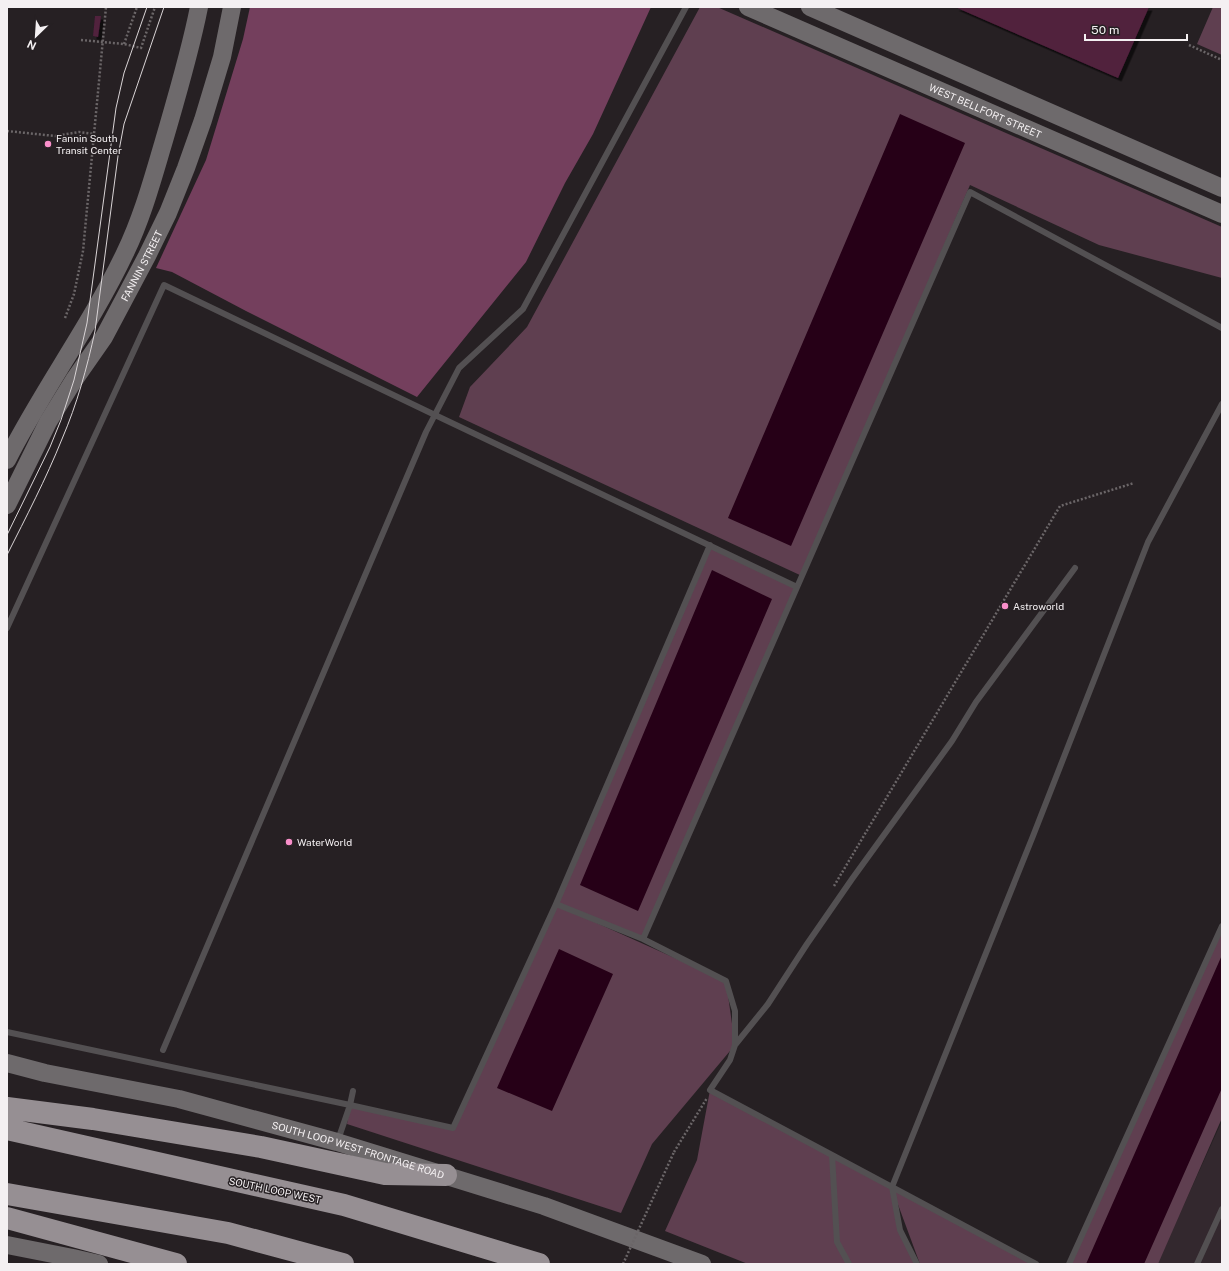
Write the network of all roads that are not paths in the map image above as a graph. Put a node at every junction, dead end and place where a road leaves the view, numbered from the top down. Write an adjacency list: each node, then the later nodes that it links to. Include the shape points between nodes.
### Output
1 (200, 7): 11 (main road, FANNIN STREET, via 157,164 130,242 87,323 28,420)
2 (232, 7): 12 (main road, FANNIN STREET, via 222,57 203,120 168,213 104,338 48,422)
3 (686, 7): 10 (lane, via 523,309 458,368)
4 (748, 7): 7 (main road, WEST BELLFORT STREET)
5 (810, 7): 6 (main road)
6 (1222, 188)
7 (1222, 214)
8 (1222, 328): 15 (lane, via 970,192)
9 (1222, 404): 31 (lane, via 1148,542)
10 (435, 415): 13 (lane); 16 (lane, via 164,285); 22 (lane)
11 (7, 460)
12 (7, 505)
13 (710, 545): 15 (lane); 17 (lane)
14 (1076, 568): 21 (lane, via 976,702 952,741 852,879 768,1004)
15 (797, 586): 19 (lane)
16 (7, 628)
17 (556, 904): 19 (lane); 25 (lane, via 453,1128)
18 (1222, 926): 44 (lane)
19 (643, 940): 21 (lane, via 726,981 735,1011)
20 (7, 1032): 25 (lane)
21 (735, 1045): 29 (lane, via 730,1060 710,1090)
22 (163, 1050)
23 (7, 1063): 28 (main road, SOUTH LOOP WEST FRONTAGE ROAD, via 45,1073 179,1098)
24 (353, 1091): 25 (lane)
25 (350, 1105): 28 (lane)
26 (7, 1108): 30 (highway, via 261,1146 386,1174)
27 (7, 1129): 39 (highway, SOUTH LOOP WEST, via 344,1205)
28 (337, 1142): 30 (main road, SOUTH LOOP WEST FRONTAGE ROAD)
29 (832, 1155): 31 (lane); 41 (lane, via 837,1242)
30 (446, 1175): 40 (main road, SOUTH LOOP WEST FRONTAGE ROAD, via 544,1206)
31 (892, 1187): 42 (lane, via 900,1230); 43 (lane)
32 (7, 1194): 38 (highway, via 228,1233)
33 (1222, 1209): 45 (lane)
34 (7, 1218): 37 (highway)
35 (7, 1245): 36 (main road)
36 (99, 1264)
37 (176, 1264)
38 (343, 1264)
39 (539, 1264)
40 (702, 1264)
41 (849, 1264)
42 (917, 1264)
43 (1036, 1264)
44 (1069, 1264)
45 (1197, 1264)

